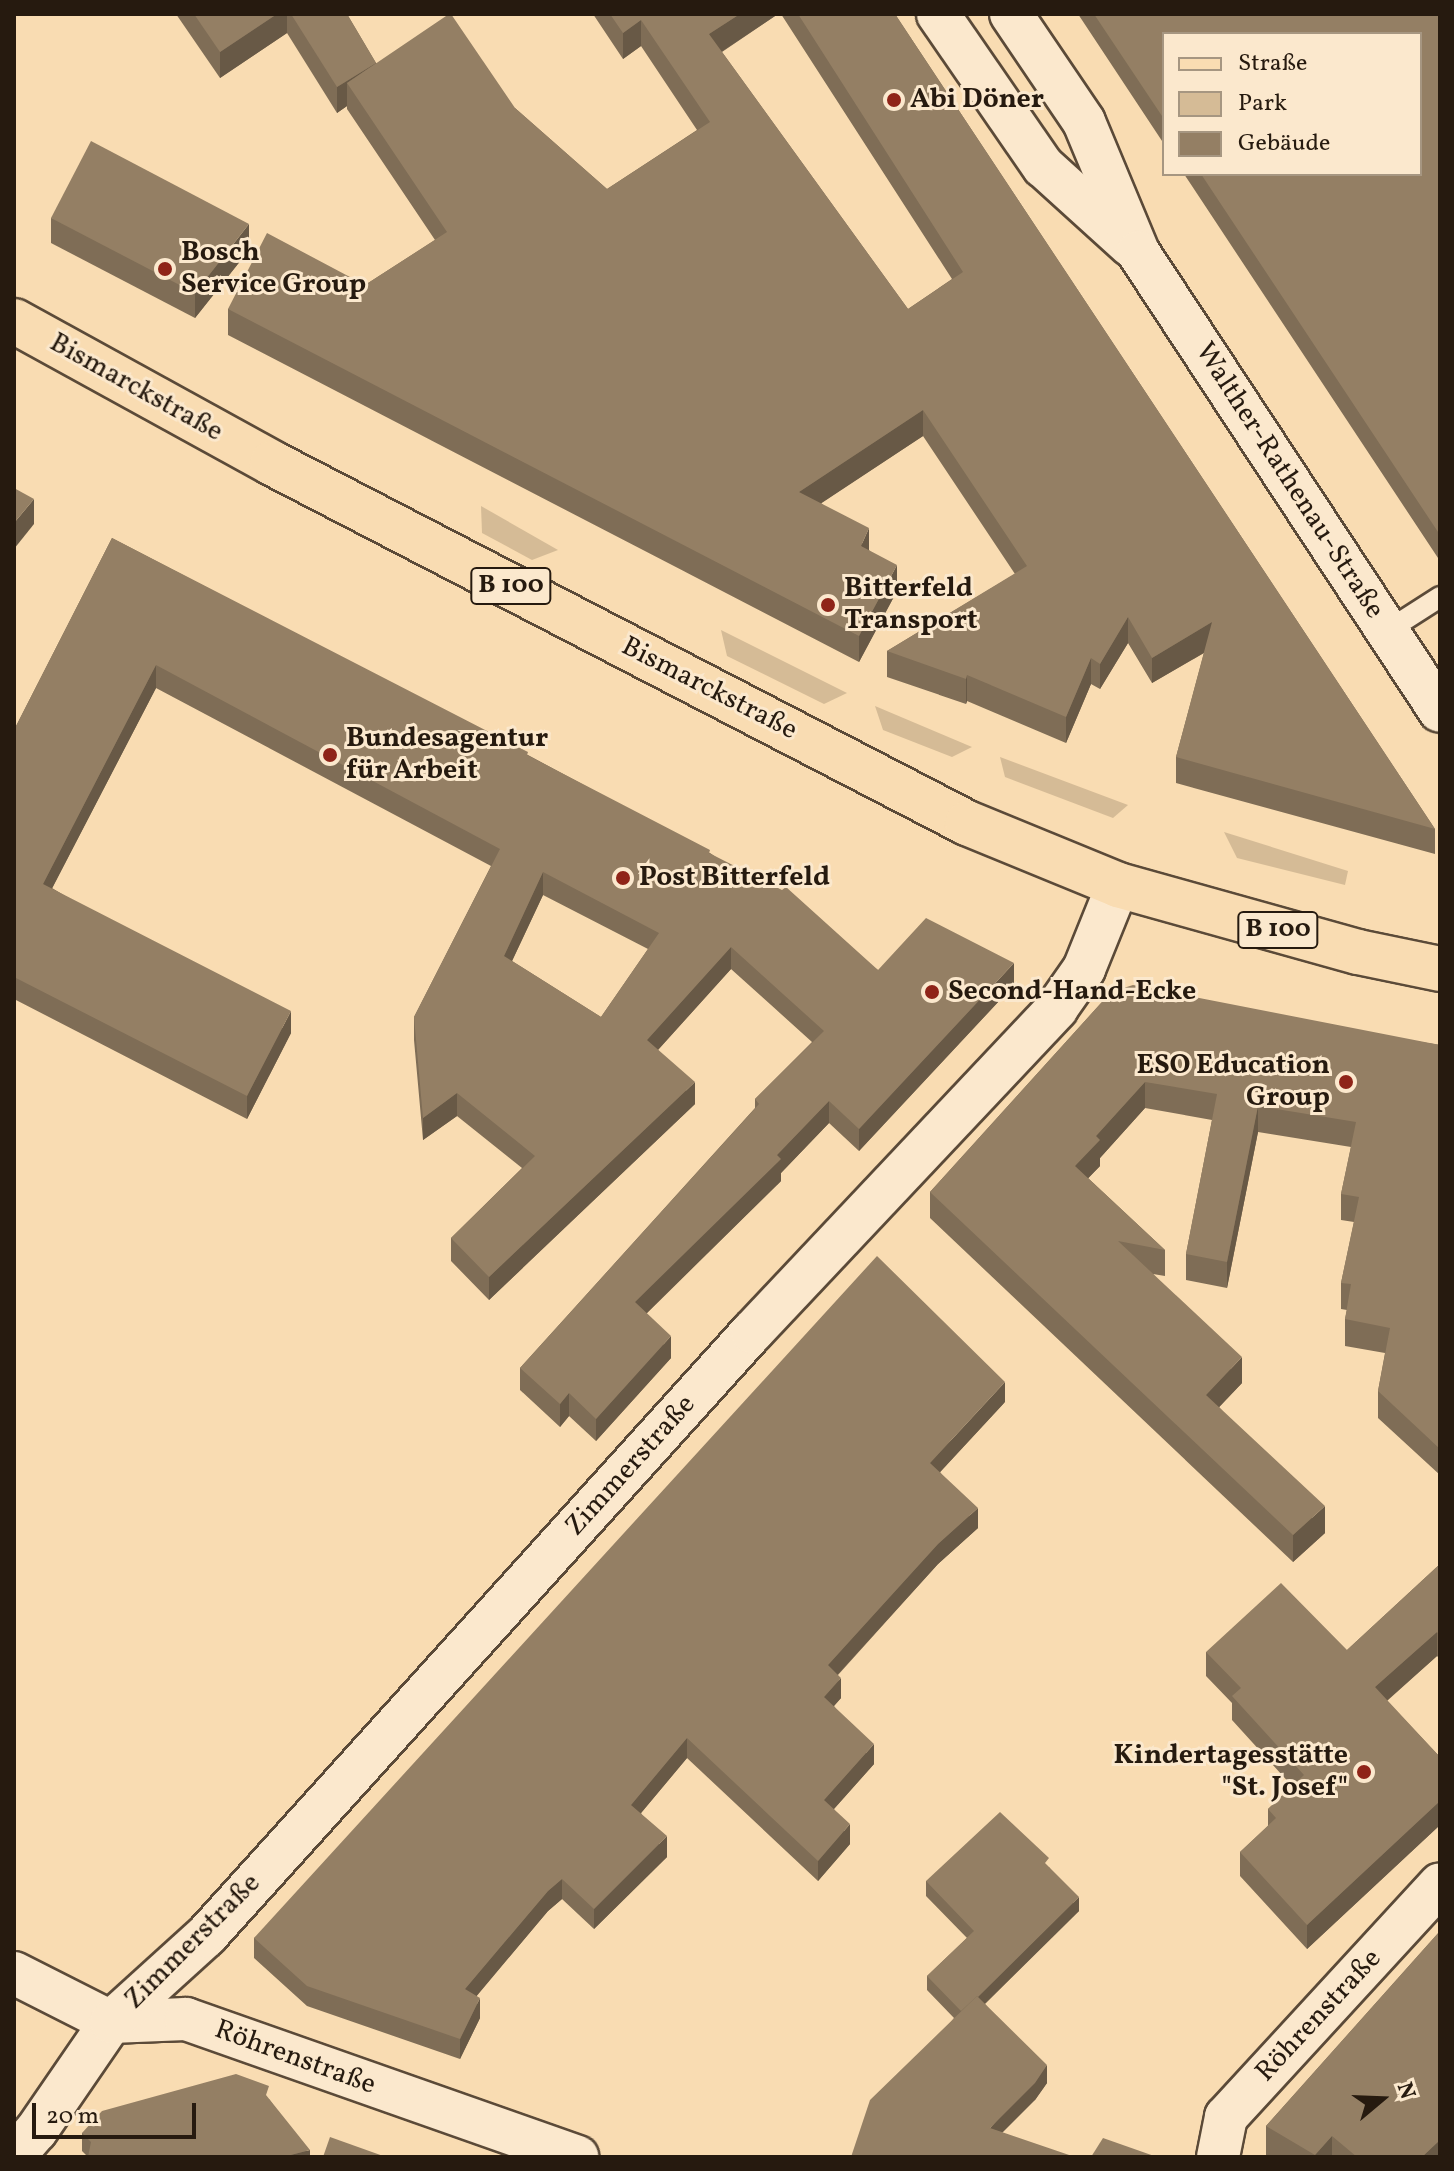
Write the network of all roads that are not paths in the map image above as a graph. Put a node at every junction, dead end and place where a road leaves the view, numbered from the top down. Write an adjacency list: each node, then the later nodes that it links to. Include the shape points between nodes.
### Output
1 (938, 14): 3 (street, Walther-Rathenau-Straße, via 1043,166)
2 (1011, 14): 3 (street, Walther-Rathenau-Straße, via 1084,122)
3 (1138, 252): 6 (street, Walther-Rathenau-Straße)
4 (14, 321): 8 (main road, Bismarckstraße / B 100, via 272,463 967,823)
5 (1440, 597): 6 (lane)
6 (1387, 631): 7 (street, Walther-Rathenau-Straße)
7 (1440, 711)
8 (1118, 885): 9 (main road, Bismarckstraße / B 100, via 1358,952); 12 (street, Zimmerstraße, via 1084,969 1056,1009 752,1332 206,1936)
9 (1440, 969)
10 (1440, 1884): 15 (street, Röhrenstraße, via 1226,2117)
11 (14, 1973): 12 (street, Röhrenstraße)
12 (111, 2022): 13 (street, Zimmerstraße); 14 (street, Röhrenstraße, via 186,2019)
13 (14, 2156)
14 (577, 2157)
15 (1218, 2157)

